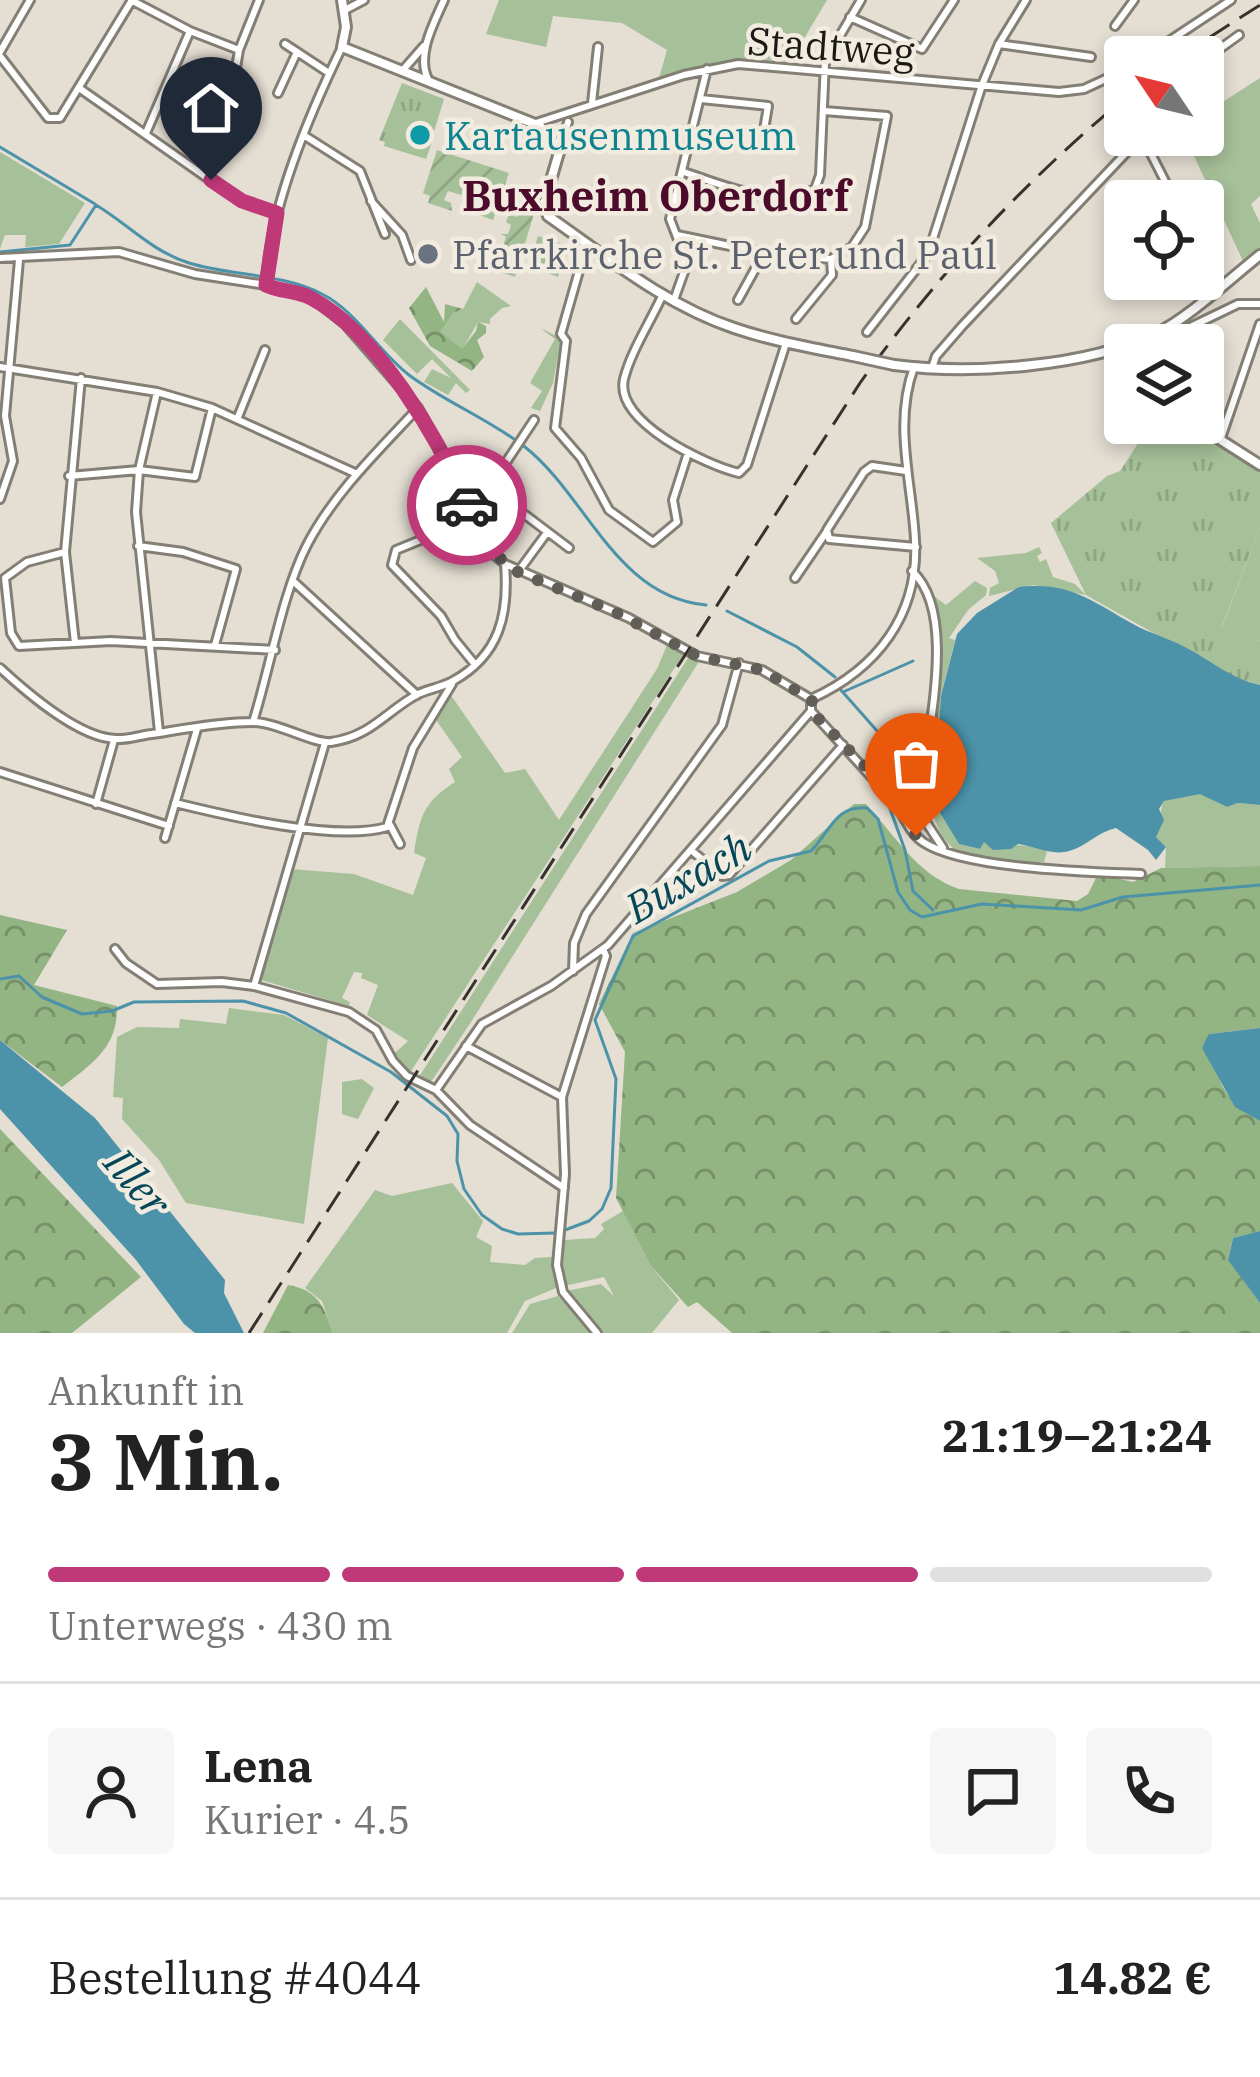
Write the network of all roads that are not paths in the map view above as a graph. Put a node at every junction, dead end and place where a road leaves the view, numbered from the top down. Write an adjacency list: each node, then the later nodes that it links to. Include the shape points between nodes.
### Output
1 (30, 0): 25 (street)
2 (131, 0): 14 (street); 34 (street)
3 (259, 0): 23 (street)
4 (364, 0): 11 (street)
5 (445, 0): 17 (street)
6 (861, 0): 12 (street)
7 (954, 0): 12 (street, via 922,49)
8 (1026, 0): 19 (street)
9 (1134, 0): 13 (street)
10 (1226, 1): 16 (street)
11 (343, 5): 22 (street)
12 (850, 17): 29 (street)
13 (1114, 26)
14 (190, 32): 23 (street); 42 (street)
15 (1239, 35): 21 (street)
16 (1175, 36)
17 (428, 41): 28 (street); 31 (street)
18 (285, 44): 24 (street)
19 (999, 44): 26 (street); 33 (street)
20 (598, 46): 37 (street)
21 (1224, 46)
22 (342, 47): 28 (street); 30 (street)
23 (239, 50): 47 (street, via 223,145)
24 (297, 52): 30 (street); 35 (street)
25 (0, 54): 34 (street, via 48,118 59,118)
26 (1091, 57)
27 (707, 69): 29 (street, Stadtweg); 36 (street); 37 (street, Stadtweg)
28 (403, 70): 31 (street)
29 (825, 70): 33 (street, Stadtweg); 38 (street)
30 (329, 73): 43 (street)
31 (428, 79): 39 (street)
32 (1104, 81): 33 (street, Stadtweg, via 1059,92)
33 (982, 85): 70 (street, via 928,254)
34 (79, 88): 42 (street)
35 (278, 93)
36 (701, 99): 41 (street, via 768,106); 46 (street)
37 (592, 103): 39 (street, Stadtweg)
38 (824, 111): 46 (street, via 820,175 808,193 763,194); 57 (street, via 887,116 865,227 852,248)
39 (536, 122): 44 (street)
40 (568, 122): 44 (street)
41 (764, 130)
42 (145, 134): 47 (street)
43 (305, 136): 48 (street, via 361,171); 49 (street)
44 (560, 149): 52 (street, via 544,212)
45 (1123, 156): 76 (street)
46 (684, 172): 51 (street, via 670,219)
47 (209, 176): 49 (street, via 236,198)
48 (369, 199): 50 (street); 58 (street, via 402,235)
49 (277, 213): 59 (street)
50 (385, 234)
51 (677, 235): 53 (street); 63 (street, via 685,272)
52 (587, 243): 61 (street); 85 (street, via 561,334 555,428 609,510 653,542 677,522 673,500)
53 (764, 253): 57 (street); 64 (street)
54 (1260, 255): 60 (street)
55 (0, 258): 56 (street)
56 (20, 259): 59 (street, via 119,251 195,274); 75 (street)
57 (831, 259): 66 (street, via 832,275)
58 (411, 260)
59 (266, 280): 80 (street, via 330,310)
60 (1224, 282)
61 (663, 294): 63 (street); 85 (street, via 623,390 634,415)
62 (1202, 300): 67 (street)
63 (674, 301): 71 (street)
64 (738, 301)
65 (1260, 304): 68 (street, via 1238,304)
66 (796, 319)
67 (1172, 324)
68 (1197, 324)
69 (1260, 324): 83 (street)
70 (866, 332)
71 (786, 342): 74 (street, bridge); 85 (street, via 747,465 735,472)
72 (265, 350): 81 (street)
73 (1104, 350): 76 (street)
74 (914, 367): 76 (street); 88 (street, via 904,405)
75 (5, 368): 77 (street); 91 (street, via 13,461)
76 (932, 368)
77 (81, 377): 78 (street); 90 (street)
78 (157, 392): 79 (street); 87 (street)
79 (212, 408): 81 (street); 87 (street, via 194,477)
80 (418, 408): 89 (street); 92 (street)
81 (238, 417): 89 (street)
82 (534, 420): 92 (street)
83 (1224, 429)
84 (1224, 440): 86 (street)
85 (688, 453)
86 (1260, 465)
87 (139, 470): 90 (street); 97 (street)
88 (906, 472): 95 (street, via 872,466); 99 (street)
89 (357, 474): 105 (street, via 308,543)
90 (69, 476): 100 (street)
91 (0, 499)
92 (467, 506): 94 (street)
93 (524, 514): 96 (street)
94 (472, 519): 101 (street); 110 (street, via 396,550 392,565)
95 (827, 530): 99 (street, via 829,539); 104 (street)
96 (546, 533): 98 (street); 103 (street)
97 (138, 545): 106 (street); 108 (street, via 234,567)
98 (569, 548)
99 (916, 548): 102 (street)
100 (65, 552): 107 (street); 107 (street, via 16,566 5,591 16,645)
101 (505, 564): 103 (street); 110 (street, via 502,628)
102 (912, 571): 115 (street, via 887,644); 132 (street, via 927,592 937,636 921,803)
103 (518, 572): 111 (street, via 697,656)
104 (795, 578)
105 (293, 581): 109 (street); 114 (street)
106 (148, 642): 107 (street); 108 (street); 119 (street)
107 (75, 643)
108 (215, 645): 109 (street)
109 (275, 650): 117 (street)
110 (474, 663): 113 (street)
111 (739, 663): 115 (street); 136 (street, via 722,725 586,914)
112 (0, 668): 120 (street, via 81,728)
113 (454, 681): 114 (street); 126 (street, via 413,748)
114 (417, 695): 121 (street, via 358,735)
115 (812, 700): 116 (street)
116 (811, 711): 122 (street); 131 (street)
117 (253, 722): 118 (street); 121 (street)
118 (196, 729): 119 (street); 125 (street)
119 (158, 732): 120 (street)
120 (114, 740): 124 (street)
121 (325, 743): 128 (street)
122 (843, 746): 131 (street, via 729,875); 132 (street, via 894,796 916,836)
123 (0, 772): 124 (street)
124 (96, 803): 127 (street)
125 (175, 803): 127 (street); 128 (street)
126 (390, 825): 128 (street); 130 (street)
127 (169, 826): 129 (street)
128 (299, 827): 137 (street)
129 (165, 838)
130 (400, 844)
131 (691, 850): 135 (street)
132 (943, 850): 133 (street, via 981,862)
133 (1141, 874)
134 (115, 949): 137 (street, via 157,984)
135 (603, 949): 136 (street); 140 (street)
136 (574, 971): 138 (street, via 482,1024)
137 (254, 986): 139 (street, via 360,1018 402,1072)
138 (466, 1046): 139 (street); 140 (street)
139 (433, 1090): 141 (street)
140 (562, 1097): 141 (street)
141 (564, 1188): 142 (street, via 557,1270 563,1292)
142 (597, 1333)

